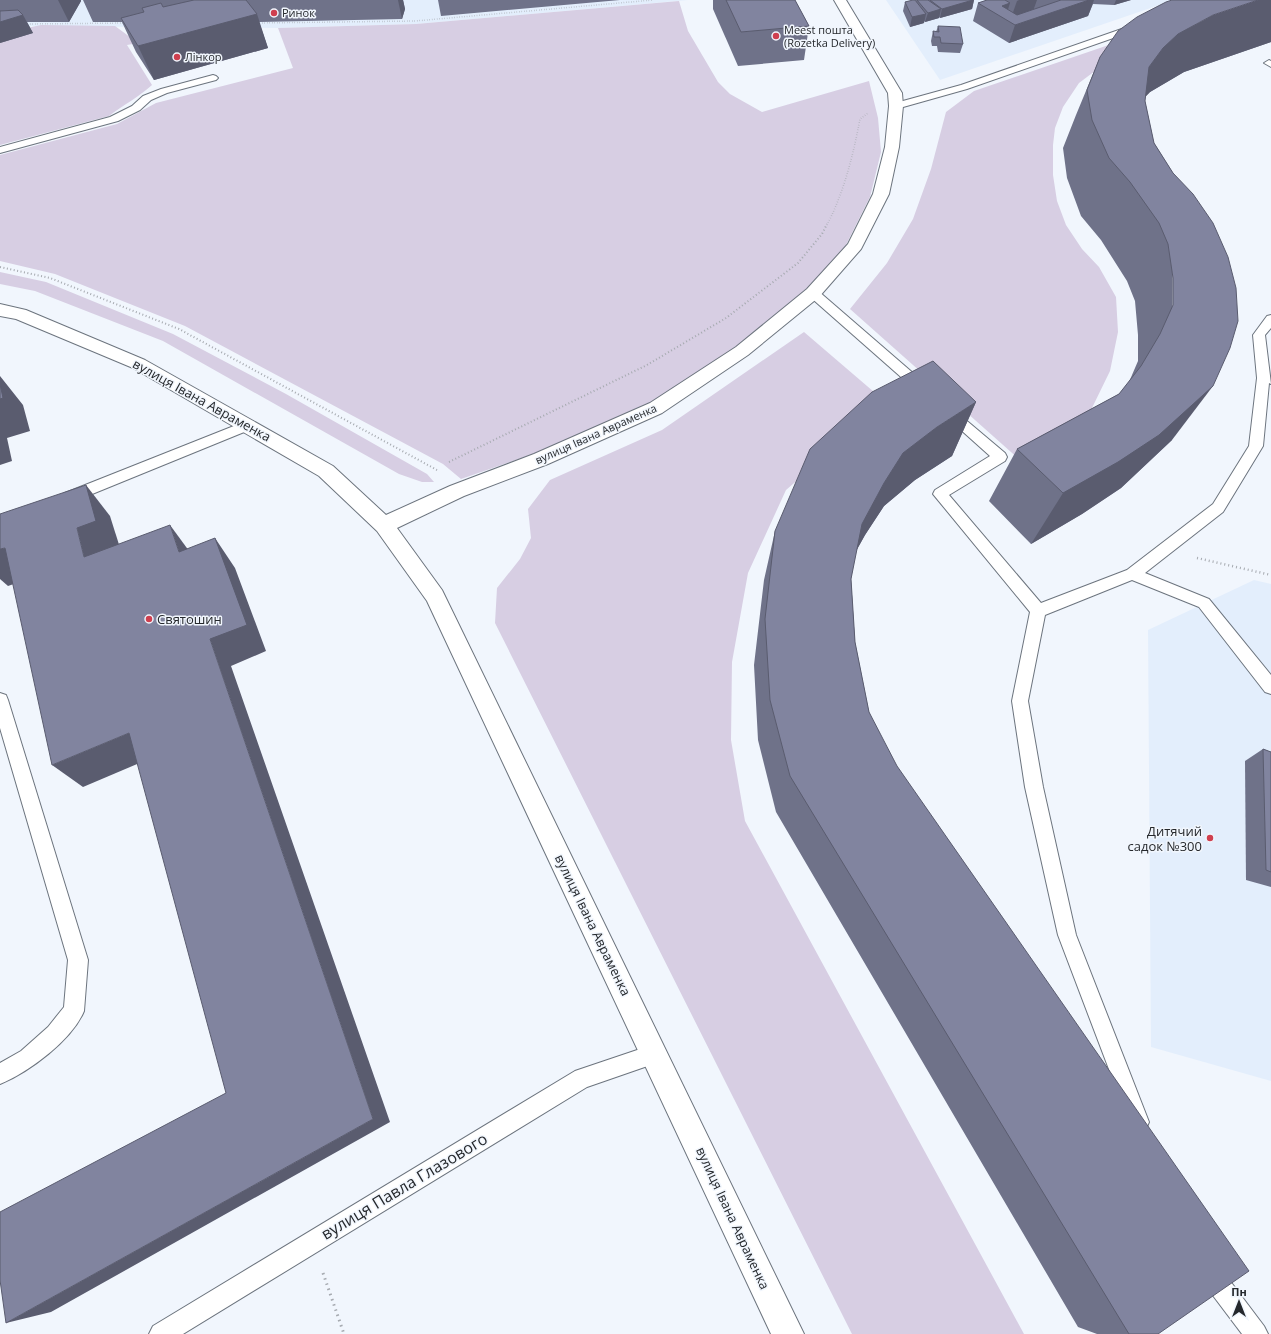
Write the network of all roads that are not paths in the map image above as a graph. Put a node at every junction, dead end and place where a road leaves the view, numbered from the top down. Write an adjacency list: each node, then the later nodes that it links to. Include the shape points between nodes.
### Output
1 (840, 0): 4 (street)
2 (1145, 24): 4 (lane, via 964,87)
3 (213, 78): 5 (lane, via 147,98 136,108 114,119)
4 (895, 99): 6 (street, вулиця Івана Авраменка, via 892,147 881,194 855,246)
5 (0, 150)
6 (813, 293): 10 (lane); 14 (street, вулиця Івана Авраменка, via 742,351 656,408 541,459 457,491)
7 (0, 310): 12 (street, вулиця Івана Авраменка, via 20,314 139,364)
8 (1271, 319): 9 (lane, via 1259,335)
9 (1267, 379): 15 (lane, via 1256,446 1218,508)
10 (930, 396)
11 (942, 406): 16 (lane, via 1000,457 940,494)
12 (248, 425): 13 (lane); 14 (street, вулиця Івана Авраменка, via 326,471)
13 (59, 502)
14 (384, 525): 19 (street, вулиця Івана Авраменка, via 435,596)
15 (1132, 574): 16 (lane); 17 (lane, via 1204,603)
16 (1038, 611): 21 (lane, via 1020,701 1034,788 1067,935)
17 (1271, 687)
18 (0, 700): 20 (lane, via 78,960 74,1011 55,1034 28,1058)
19 (655, 1054): 23 (lane, вулиця Павла Глазового, via 582,1078); 24 (street, вулиця Івана Авраменка)
20 (0, 1074)
21 (1145, 1138)
22 (1201, 1254): 25 (lane, via 1211,1274)
23 (161, 1334)
24 (788, 1334)
25 (1256, 1334)

